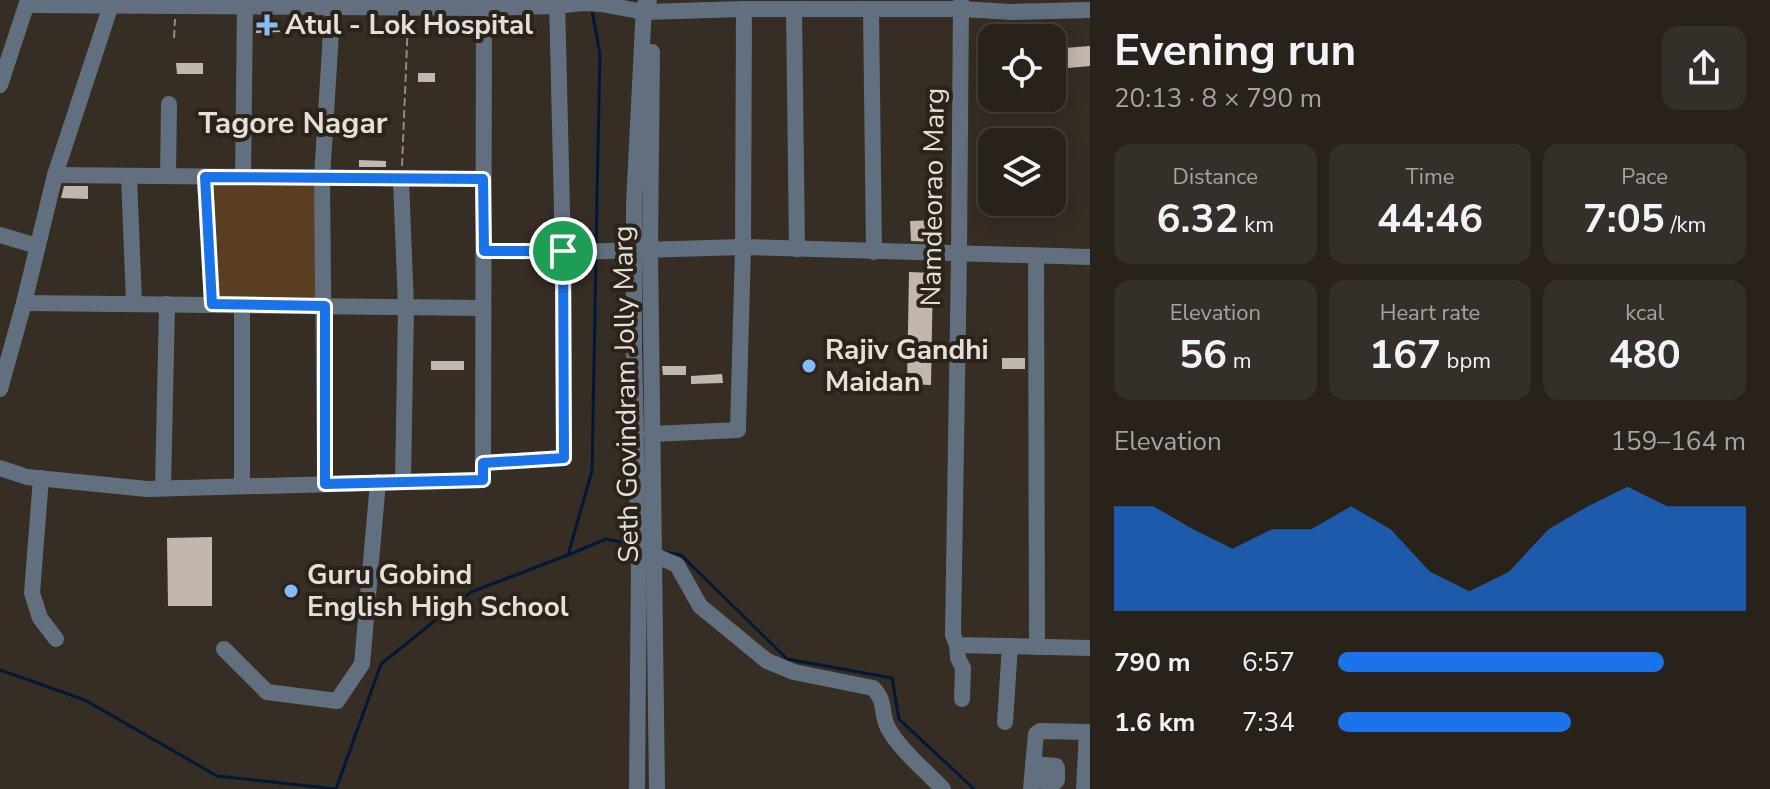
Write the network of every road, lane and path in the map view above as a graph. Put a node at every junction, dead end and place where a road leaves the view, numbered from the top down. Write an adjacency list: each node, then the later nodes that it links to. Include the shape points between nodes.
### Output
1 (28, 2): 8 (street); 18 (street)
2 (214, 3): 9 (street); 11 (street)
3 (275, 3): 4 (street); 11 (street)
4 (333, 3): 6 (street); 25 (street)
5 (557, 3): 7 (street); 12 (street); 34 (street)
6 (409, 4): 7 (street); 26 (path)
7 (484, 4): 27 (street)
8 (111, 5): 9 (street); 20 (street)
9 (175, 5): 17 (path)
10 (961, 5): 15 (street); 16 (street, via 1011,12); 36 (street, Namdeorao Marg)
11 (245, 6): 24 (street)
12 (650, 6): 13 (street); 32 (street, Seth Govindram Jolly Marg)
13 (744, 9): 14 (street); 30 (street)
14 (794, 9): 15 (street); 31 (street)
15 (871, 9): 35 (street)
16 (1090, 10)
17 (174, 38)
18 (0, 85)
19 (169, 104): 22 (street)
20 (55, 175): 21 (street); 29 (street)
21 (129, 176): 22 (street); 40 (street)
22 (168, 176): 23 (street)
23 (205, 177): 24 (street); 42 (street)
24 (243, 177): 25 (street)
25 (322, 178): 26 (street); 44 (street)
26 (401, 179): 27 (street); 45 (street)
27 (483, 179): 33 (street)
28 (0, 235): 29 (street)
29 (37, 246): 39 (street)
30 (743, 247): 31 (street); 32 (street); 48 (street, via 738,430)
31 (797, 249): 35 (street)
32 (642, 250): 34 (street); 48 (street, Seth Govindram Jolly Marg); 57 (street)
33 (484, 251): 34 (street); 46 (street)
34 (568, 252): 49 (street, via 564,458)
35 (874, 252): 36 (street)
36 (959, 255): 37 (street); 60 (street, Namdeorao Marg, via 953,635)
37 (1036, 256): 38 (street); 62 (street)
38 (1090, 257)
39 (24, 303): 40 (street); 47 (street)
40 (134, 303): 41 (street)
41 (167, 304): 42 (street); 56 (street)
42 (212, 304): 43 (street)
43 (242, 305): 44 (street); 55 (street)
44 (325, 306): 45 (street); 54 (street)
45 (406, 307): 46 (street); 53 (street)
46 (483, 308): 49 (street)
47 (0, 389)
48 (652, 434): 57 (street, Seth Govindram Jolly Marg)
49 (483, 463): 53 (street, via 483,480)
50 (0, 468): 51 (street)
51 (41, 478): 56 (street); 59 (street, via 32,593 40,618)
52 (378, 482): 53 (street); 54 (street); 64 (street, via 362,664 337,701 267,692)
53 (403, 482)
54 (325, 484): 55 (street)
55 (242, 486): 56 (street)
56 (163, 488)
57 (646, 526): 58 (street, Seth Govindram Jolly Marg)
58 (646, 553): 69 (street); 70 (street, Seth Govindram Jolly Marg); 71 (street, via 677,565 700,606 767,661 873,688 881,696 887,725)
59 (56, 639)
60 (957, 645): 61 (street); 65 (street, Namdeorao Marg)
61 (1010, 646): 62 (street); 66 (street)
62 (1037, 647): 63 (street)
63 (1090, 648)
64 (224, 649)
65 (962, 699)
66 (1005, 722)
67 (1089, 732): 68 (street, via 1036,734); 72 (street)
68 (1032, 778)
69 (637, 789)
70 (657, 789)
71 (943, 789)
72 (1084, 789)

